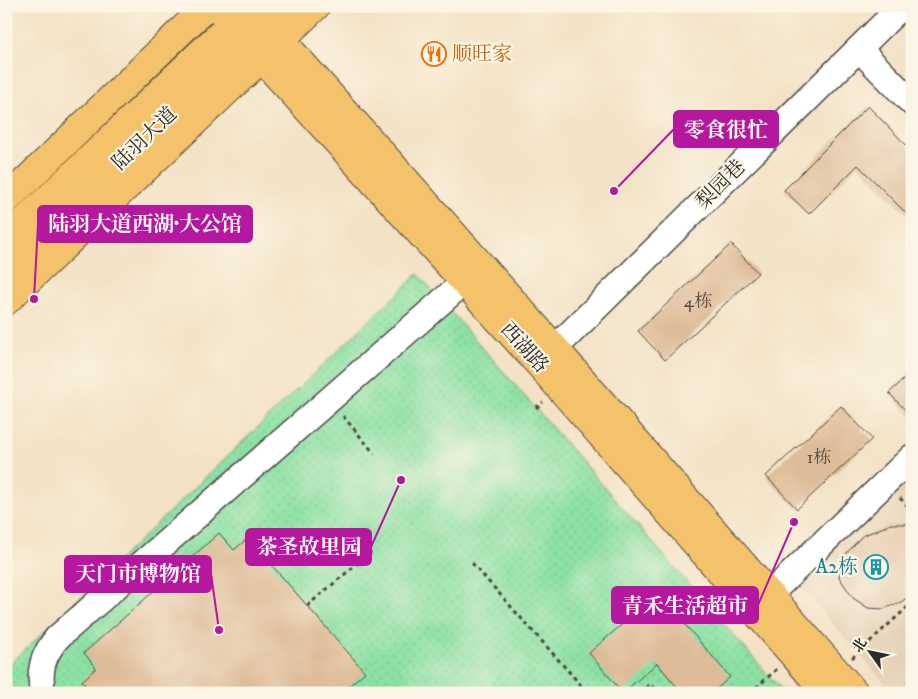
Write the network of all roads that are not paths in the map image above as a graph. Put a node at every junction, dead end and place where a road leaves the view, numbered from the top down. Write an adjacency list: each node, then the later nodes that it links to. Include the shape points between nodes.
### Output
1 (207, 6): 7 (main road)
2 (316, 6): 4 (main road)
3 (902, 6): 5 (street, 梨园巷)
4 (254, 24): 8 (main road, 陆羽大道); 9 (main road, 陆羽大道); 10 (main road, 西湖路); 11 (main road); 12 (main road, 西湖路)
5 (859, 49): 6 (street); 12 (street, 梨园巷)
6 (912, 103)
7 (6, 200)
8 (6, 239)
9 (6, 271)
10 (464, 282): 12 (main road, 西湖路); 16 (street, via 57,638 49,648 41,669)
11 (6, 301)
12 (547, 356): 14 (main road, 西湖路); 15 (main road, 西湖路, via 794,655)
13 (912, 457): 14 (street)
14 (770, 594): 15 (main road, 西湖路)
15 (832, 682): 17 (main road, 西湖路)
16 (42, 693)
17 (855, 693)

